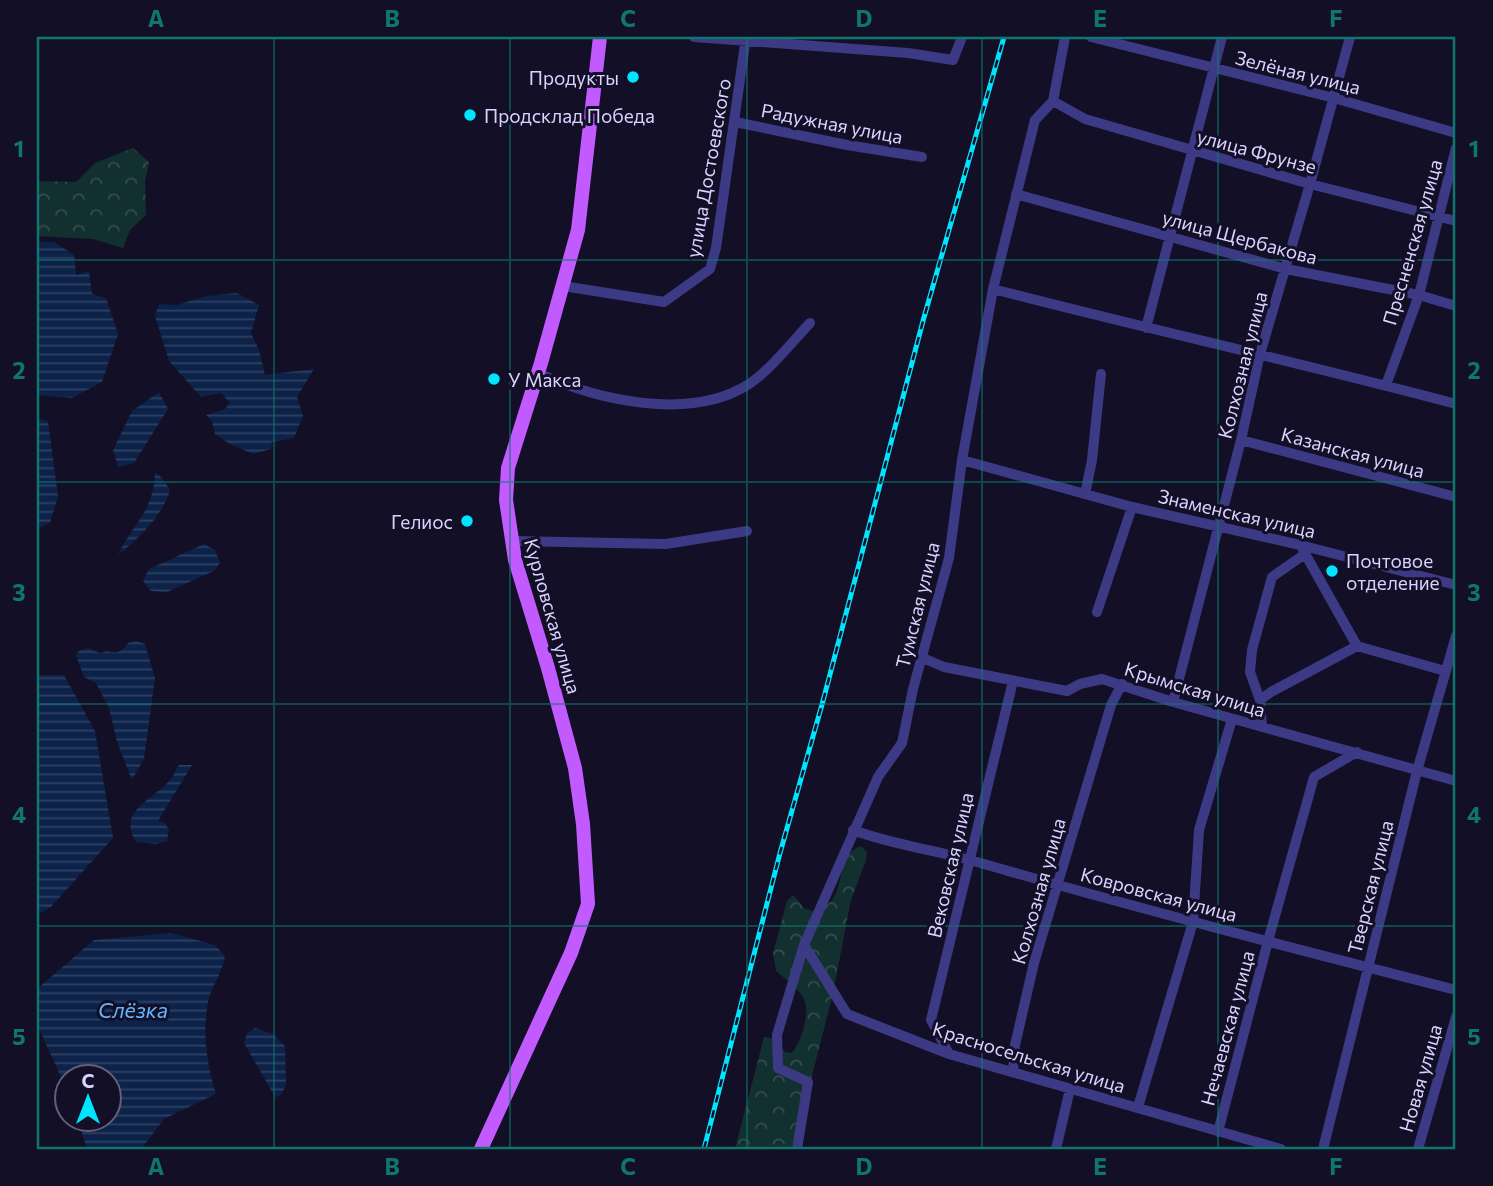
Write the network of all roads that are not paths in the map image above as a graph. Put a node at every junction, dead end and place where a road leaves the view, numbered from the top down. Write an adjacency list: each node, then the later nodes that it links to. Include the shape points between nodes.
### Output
1 (600, 37): 25 (main road, Курловская улица, via 580,217)
2 (694, 37): 9 (street)
3 (845, 37): 10 (street)
4 (962, 37): 10 (street, via 953,60)
5 (1065, 37): 13 (street, Тумская улица)
6 (1091, 37): 11 (street, Зелёная улица)
7 (1222, 37): 11 (street)
8 (1350, 37): 12 (street, Колхозная улица)
9 (746, 39): 10 (street); 14 (street, улица Достоевского)
10 (828, 46)
11 (1214, 69): 12 (street, Зелёная улица); 17 (street)
12 (1334, 98): 15 (street, Зелёная улица); 19 (street, Колхозная улица)
13 (1052, 101): 17 (street, улица Фрунзе, via 1085,119); 20 (street, Тумская улица, via 1035,120)
14 (735, 122): 18 (street, Радужная улица); 25 (street, улица Достоевского, via 710,269 664,302)
15 (1456, 133)
16 (1456, 148): 21 (street, Пресненская улица)
17 (1191, 151): 19 (street, улица Фрунзе); 23 (street)
18 (922, 157)
19 (1310, 184): 21 (street, улица Фрунзе); 24 (street, Колхозная улица)
20 (1016, 194): 23 (street, улица Щербакова); 26 (street, Тумская улица)
21 (1439, 216): 22 (street, улица Фрунзе); 27 (street, Пресненская улица)
22 (1456, 221)
23 (1169, 237): 24 (street, улица Щербакова); 30 (street)
24 (1286, 269): 27 (street, улица Щербакова); 31 (street, Колхозная улица)
25 (563, 286): 32 (main road, Курловская улица)
26 (993, 289): 30 (street); 37 (street, Тумская улица)
27 (1419, 295): 28 (street, улица Щербакова); 34 (street, Пресненская улица)
28 (1456, 306)
29 (810, 323): 32 (street, via 752,382 733,393 701,401 673,405 622,401)
30 (1146, 328): 31 (street)
31 (1261, 354): 34 (street); 36 (street, Колхозная улица)
32 (538, 373): 43 (main road, Курловская улица, via 508,468 506,500)
33 (1101, 374): 38 (street)
34 (1386, 385): 35 (street)
35 (1456, 404)
36 (1241, 440): 39 (street, Казанская улица); 41 (street, Колхозная улица)
37 (962, 460): 38 (street, Знаменская улица); 49 (street, Тумская улица, via 949,558)
38 (1085, 494): 40 (street, Знаменская улица)
39 (1456, 498)
40 (1132, 507): 41 (street, Знаменская улица); 46 (street, Знаменская улица)
41 (1218, 528): 44 (street, Знаменская улица); 54 (street, Колхозная улица)
42 (747, 531): 43 (street, via 666,544)
43 (512, 541): 74 (main road, Курловская улица, via 575,768 589,889 586,915 571,953)
44 (1302, 550): 45 (street, Знаменская улица); 48 (street); 53 (street, via 1272,577 1252,650 1250,672)
45 (1456, 585)
46 (1097, 612)
47 (1456, 636): 50 (street, Тверская улица)
48 (1357, 646): 50 (street); 53 (street)
49 (923, 658): 51 (street, Крымская улица, via 944,667); 60 (street, Тумская улица, via 902,743 878,777)
50 (1445, 671): 58 (street, Тверская улица)
51 (1013, 681): 52 (street, Крымская улица, via 1067,691 1101,679); 61 (street, Вековская улица)
52 (1122, 684): 54 (street, Крымская улица); 62 (street, Колхозная улица, via 1111,705)
53 (1260, 700): 56 (street)
54 (1173, 702): 55 (street, Крымская улица)
55 (1232, 719): 56 (street, Крымская улица); 63 (street, via 1199,830)
56 (1262, 727): 57 (street, Крымская улица)
57 (1357, 752): 58 (street, Крымская улица); 64 (street, Нечаевская улица, via 1314,777)
58 (1417, 771): 59 (street, Крымская улица); 66 (street, Тверская улица)
59 (1456, 781)
60 (853, 831): 61 (street, Ковровская улица); 65 (street, Тумская улица)
61 (971, 860): 62 (street, Ковровская улица); 69 (street, Вековская улица, via 931,1020)
62 (1058, 885): 63 (street, Ковровская улица); 70 (street, Колхозная улица, via 1031,975)
63 (1193, 922): 64 (street, Ковровская улица); 72 (street)
64 (1268, 941): 66 (street, Ковровская улица); 73 (street, Нечаевская улица)
65 (804, 945): 69 (street, Красносельская улица, via 847,1014); 75 (street, Тумская улица, via 777,1035 778,1068 808,1082)
66 (1368, 968): 67 (street, Ковровская улица); 78 (street, Тверская улица)
67 (1456, 990)
68 (1456, 1017): 79 (street, Новая улица)
69 (949, 1054): 70 (street, Красносельская улица)
70 (1013, 1071): 71 (street, Красносельская улица)
71 (1070, 1089): 72 (street, Красносельская улица); 76 (street)
72 (1138, 1107): 73 (street, Красносельская улица)
73 (1218, 1132): 77 (street, Красносельская улица)
74 (481, 1149)
75 (797, 1149)
76 (1056, 1149)
77 (1281, 1149)
78 (1323, 1149)
79 (1418, 1149)

